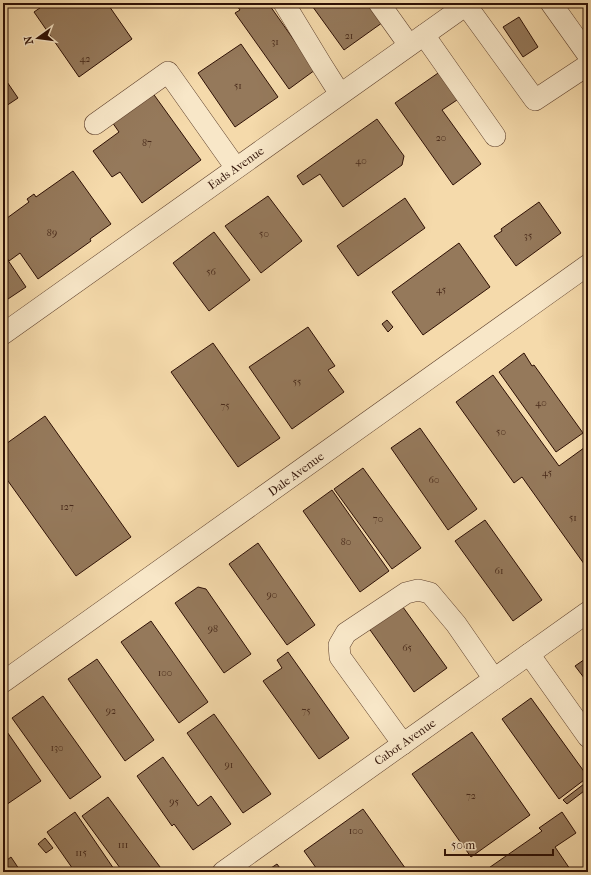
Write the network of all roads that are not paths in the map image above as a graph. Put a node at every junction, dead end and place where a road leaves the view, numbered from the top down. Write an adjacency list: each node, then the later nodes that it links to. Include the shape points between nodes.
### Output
1 (284, 3): 8 (street)
2 (379, 3): 5 (street)
3 (551, 3): 6 (street)
4 (468, 4): 5 (street, Eads Avenue); 7 (street, via 535,100)
5 (416, 40): 8 (street, Eads Avenue); 10 (street)
6 (588, 55)
7 (588, 65)
8 (340, 94): 11 (street, Eads Avenue)
9 (95, 124): 11 (street, via 168,72)
10 (495, 136)
11 (236, 168): 13 (street, Eads Avenue)
12 (588, 265): 17 (street, Dale Avenue)
13 (3, 334)
14 (588, 612): 15 (street, Cabot Avenue)
15 (529, 654): 16 (street, Cabot Avenue); 18 (street)
16 (494, 678): 19 (street, Cabot Avenue); 19 (street, via 456,624 430,593 418,590 406,593 346,633 339,645 340,657)
17 (3, 682)
18 (588, 737)
19 (402, 744): 20 (street, Cabot Avenue)
20 (223, 872)

